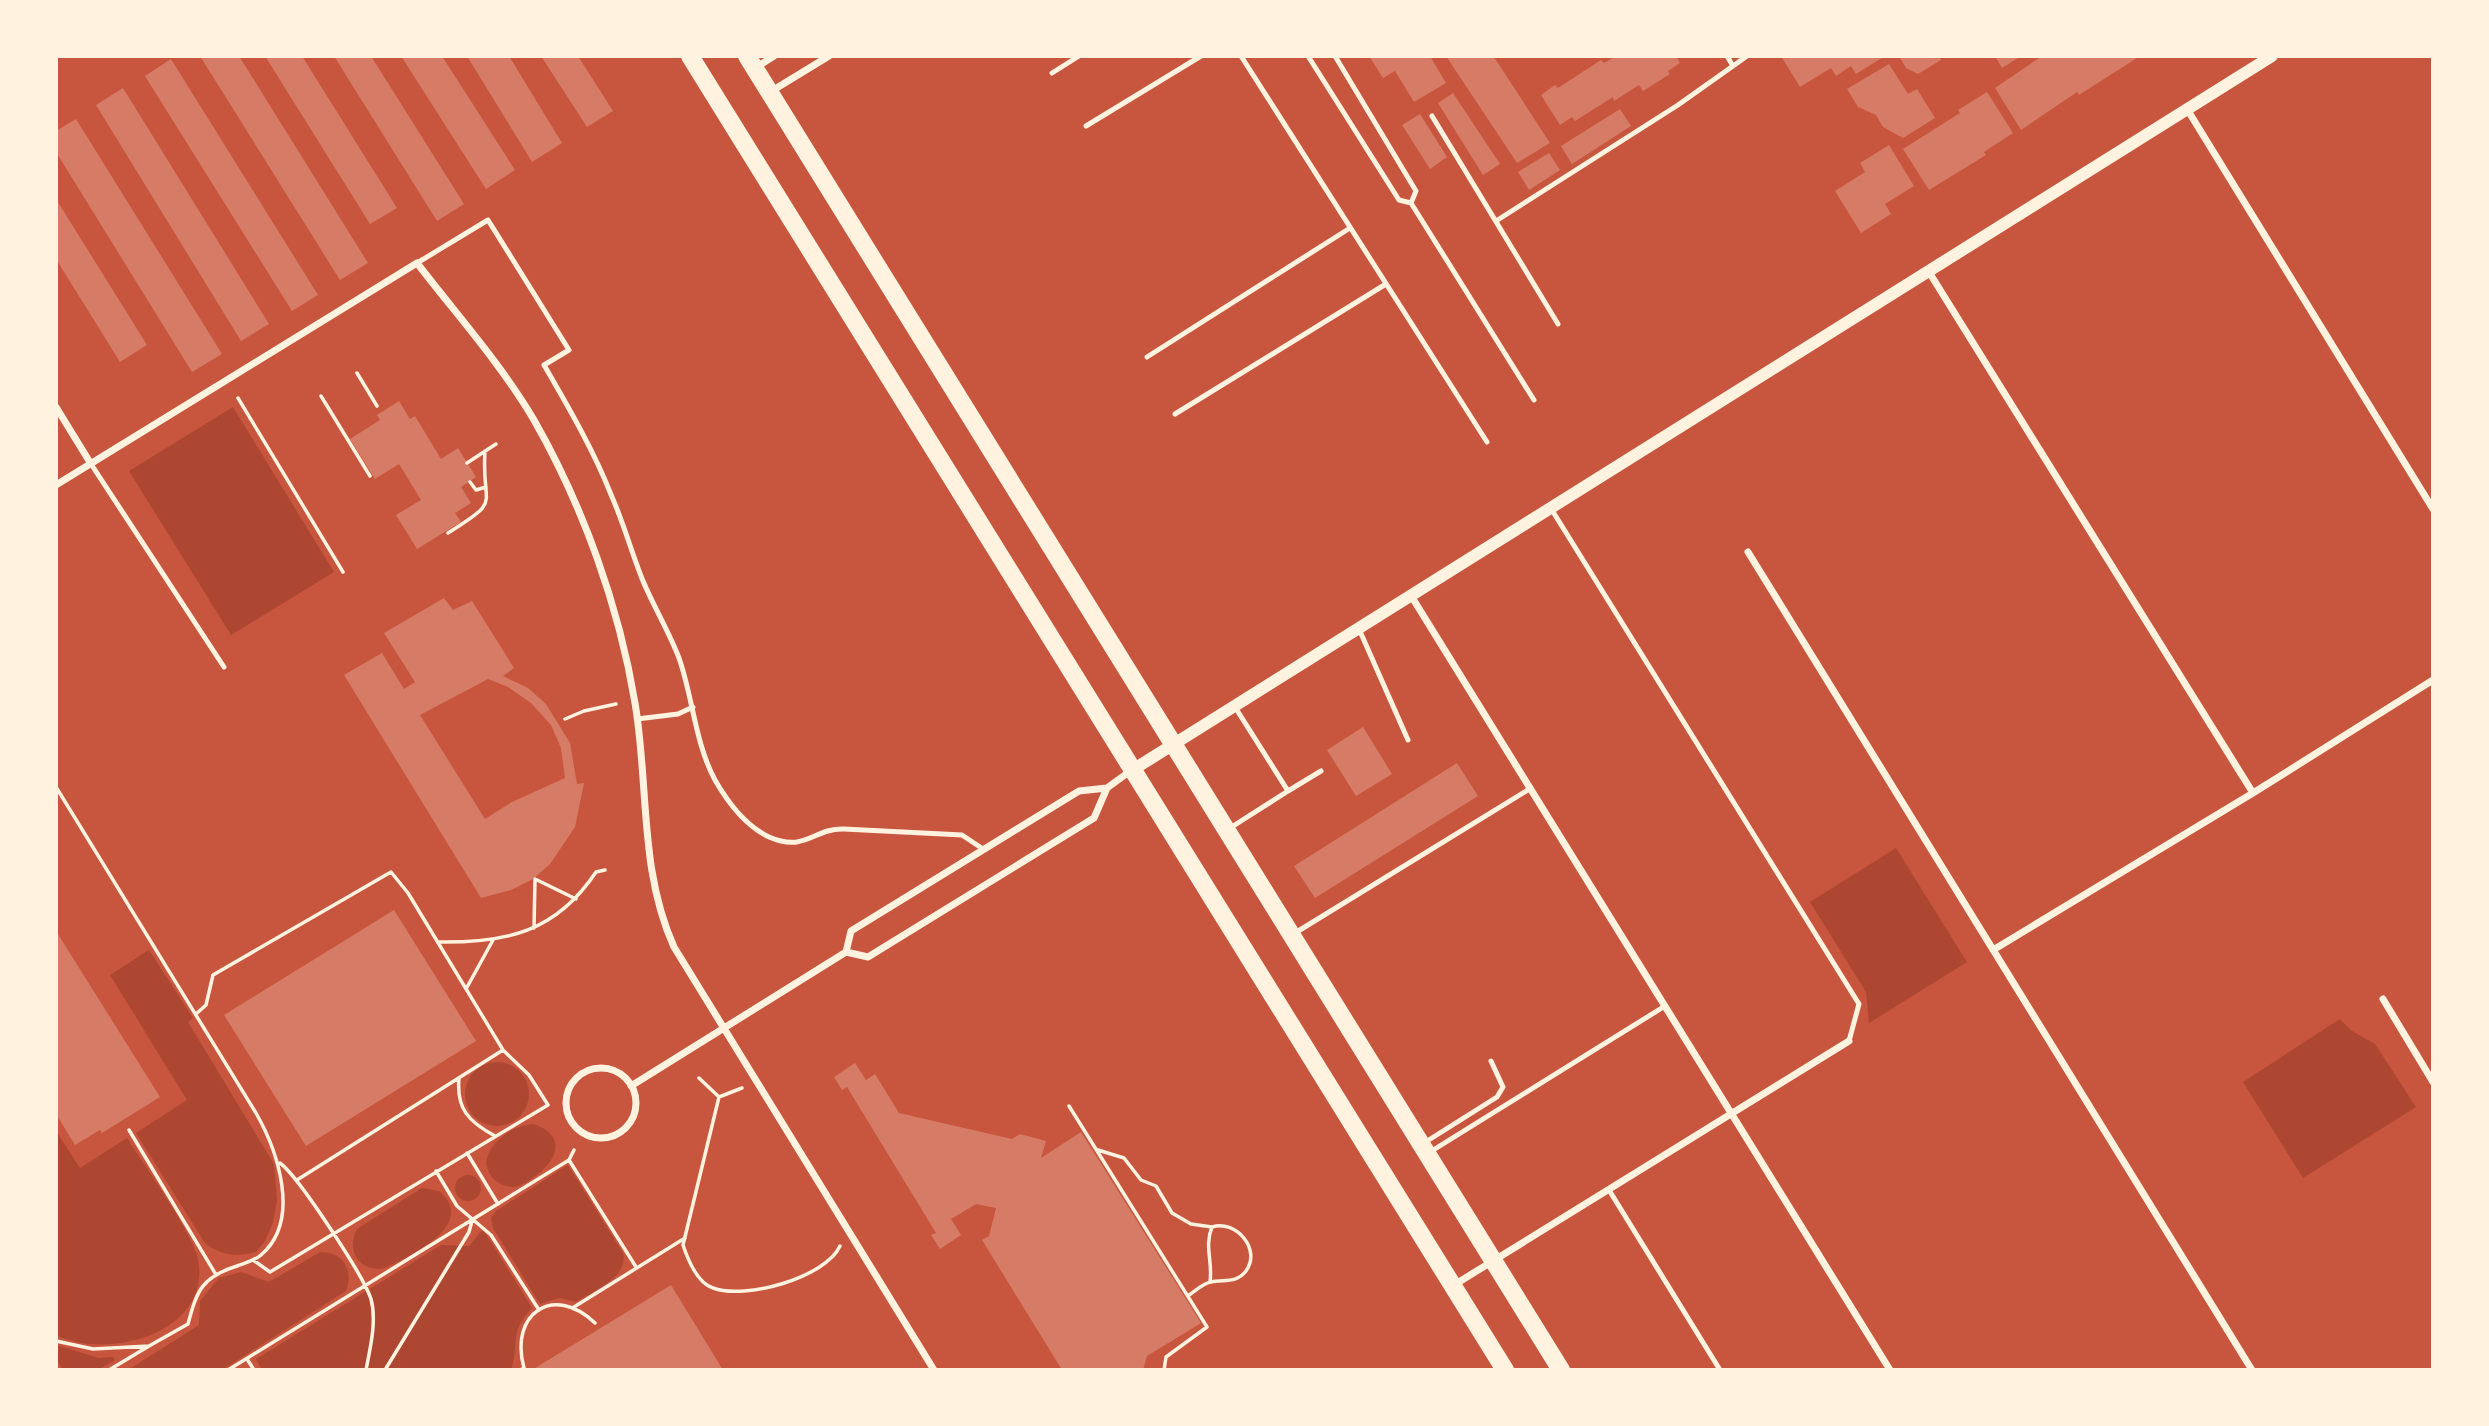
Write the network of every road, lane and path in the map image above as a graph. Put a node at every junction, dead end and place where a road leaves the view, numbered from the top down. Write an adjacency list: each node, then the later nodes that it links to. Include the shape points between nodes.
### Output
1 (690, 56): 59 (main road)
2 (774, 56): 12 (street)
3 (829, 56): 15 (street)
4 (1079, 56): 14 (lane)
5 (1201, 56): 18 (lane)
6 (1241, 56): 21 (lane)
7 (1308, 56): 19 (lane, via 1398,200)
8 (1335, 56): 19 (lane, via 1416,191)
9 (1727, 56): 13 (lane)
10 (1747, 56): 13 (lane)
11 (2272, 56): 16 (street)
12 (751, 62): 15 (main road)
13 (1733, 66): 20 (lane)
14 (1052, 73)
15 (770, 93): 58 (main road)
16 (2187, 108): 23 (street); 44 (street)
17 (1432, 116): 20 (lane)
18 (1086, 126)
19 (1411, 203): 30 (lane)
20 (1496, 222): 25 (lane)
21 (1350, 228): 24 (lane); 26 (lane)
22 (417, 263): 38 (street); 54 (lane, via 488,220 569,350 544,365 612,495 641,577 678,657); 56 (street, via 508,380 560,472 603,576)
23 (1928, 272): 43 (street); 65 (street)
24 (1386, 284): 33 (lane); 34 (lane)
25 (1558, 324)
26 (1147, 357)
27 (357, 373): 31 (path)
28 (321, 396): 39 (path)
29 (237, 398): 47 (path)
30 (1534, 400)
31 (377, 406)
32 (56, 407): 38 (street)
33 (1175, 414)
34 (1487, 442)
35 (496, 444): 36 (path)
36 (485, 451): 37 (path); 42 (path)
37 (467, 463)
38 (91, 464): 41 (street); 50 (lane)
39 (370, 476)
40 (470, 482): 42 (path, via 476,490)
41 (56, 485)
42 (486, 487): 45 (path, via 488,497 481,513)
43 (1550, 507): 48 (street); 81 (lane, via 1859,1004)
44 (2433, 509)
45 (448, 533)
46 (1748, 552): 74 (street)
47 (343, 572)
48 (1410, 593): 49 (street); 62 (street)
49 (1358, 626): 53 (street); 57 (lane)
50 (224, 667)
51 (2433, 680): 65 (street)
52 (616, 704): 55 (path)
53 (1234, 705): 58 (street); 64 (lane)
54 (693, 707): 56 (lane); 67 (lane, via 714,778 759,831 802,843 834,828 962,835)
55 (565, 719)
56 (637, 719): 80 (street, via 657,903 674,947)
57 (1408, 740)
58 (1175, 744): 59 (street); 66 (main road)
59 (1134, 769): 63 (street); 114 (main road)
60 (1321, 771): 64 (lane)
61 (56, 787): 79 (path)
62 (1531, 788): 71 (lane); 78 (street)
63 (1107, 789): 67 (street, via 1079,791); 75 (street, via 1094,818 868,957)
64 (1288, 791): 66 (lane)
65 (2253, 793): 74 (street)
66 (1228, 830): 71 (main road)
67 (983, 849): 75 (street, via 851,931)
68 (605, 870): 69 (path, via 596,872)
69 (576, 899): 70 (path); 70 (path, via 535,879)
70 (534, 928): 72 (path)
71 (1292, 935): 94 (main road)
72 (493, 940): 73 (path); 76 (path)
73 (438, 942): 76 (path); 79 (path, via 391,872 213,975 206,1005)
74 (1993, 950): 135 (street)
75 (846, 952): 80 (street)
76 (466, 989): 82 (path)
77 (2382, 999): 86 (street)
78 (1665, 1006): 91 (street); 94 (lane)
79 (196, 1014): 99 (path, via 256,1112)
80 (722, 1028): 87 (street); 129 (street)
81 (1849, 1041): 91 (street)
82 (503, 1050): 85 (path); 93 (path, via 529,1074 548,1105)
83 (1490, 1061): 94 (lane, via 1503,1087 1497,1097)
84 (699, 1078): 89 (path)
85 (459, 1079): 93 (path, via 457,1093 463,1111); 101 (path)
86 (2433, 1082)
87 (631, 1086): 87 (street, via 614,1071 591,1069 567,1092 568,1115 582,1133 615,1135 632,1119 635,1097)
88 (742, 1088): 89 (path)
89 (719, 1097): 107 (path)
90 (1069, 1106): 96 (path)
91 (1732, 1114): 102 (street); 134 (street)
92 (129, 1130): 112 (path)
93 (495, 1136): 97 (path)
94 (1424, 1149): 110 (main road)
95 (573, 1150): 98 (path)
96 (1096, 1150): 105 (path, via 1124,1158 1141,1180 1156,1186 1172,1213 1191,1224); 116 (path)
97 (467, 1153): 100 (path); 103 (path)
98 (569, 1160): 103 (path); 111 (path)
99 (279, 1162): 101 (path); 109 (path, via 280,1217 268,1247)
100 (436, 1171): 104 (path, via 457,1206); 106 (path)
101 (297, 1180): 106 (path)
102 (1609, 1190): 110 (street); 133 (lane)
103 (498, 1204): 104 (path)
104 (472, 1219): 115 (path); 118 (path, via 492,1236); 127 (path, via 469,1232)
105 (1212, 1227): 113 (path, via 1208,1237 1213,1267); 113 (path, via 1233,1229 1244,1236 1251,1255 1246,1270 1234,1280)
106 (332, 1234): 109 (path, via 270,1272); 115 (path)
107 (685, 1238): 108 (path, via 686,1255 702,1280 710,1288 738,1292 804,1276 836,1255); 111 (path)
108 (840, 1246)
109 (253, 1260): 112 (path)
110 (1493, 1261): 114 (street); 132 (main road)
111 (636, 1267): 117 (path)
112 (215, 1273): 121 (path, via 195,1301 188,1324)
113 (1210, 1282): 116 (path)
114 (1453, 1286): 131 (main road)
115 (366, 1287): 122 (path); 126 (path, via 373,1314)
116 (1188, 1296): 130 (path, via 1207,1327 1166,1357)
117 (573, 1307): 118 (path, via 550,1305); 119 (path)
118 (539, 1310): 128 (path, via 529,1317 520,1335 524,1368)
119 (595, 1323)
120 (56, 1341): 121 (path, via 93,1349)
121 (149, 1346): 123 (path)
122 (247, 1359): 124 (path); 125 (path)
123 (109, 1370)
124 (228, 1370)
125 (254, 1370)
126 (366, 1370)
127 (385, 1370)
128 (520, 1370)
129 (934, 1370)
130 (1164, 1370)
131 (1505, 1370)
132 (1561, 1370)
133 (1720, 1370)
134 (1890, 1370)
135 (2252, 1370)

